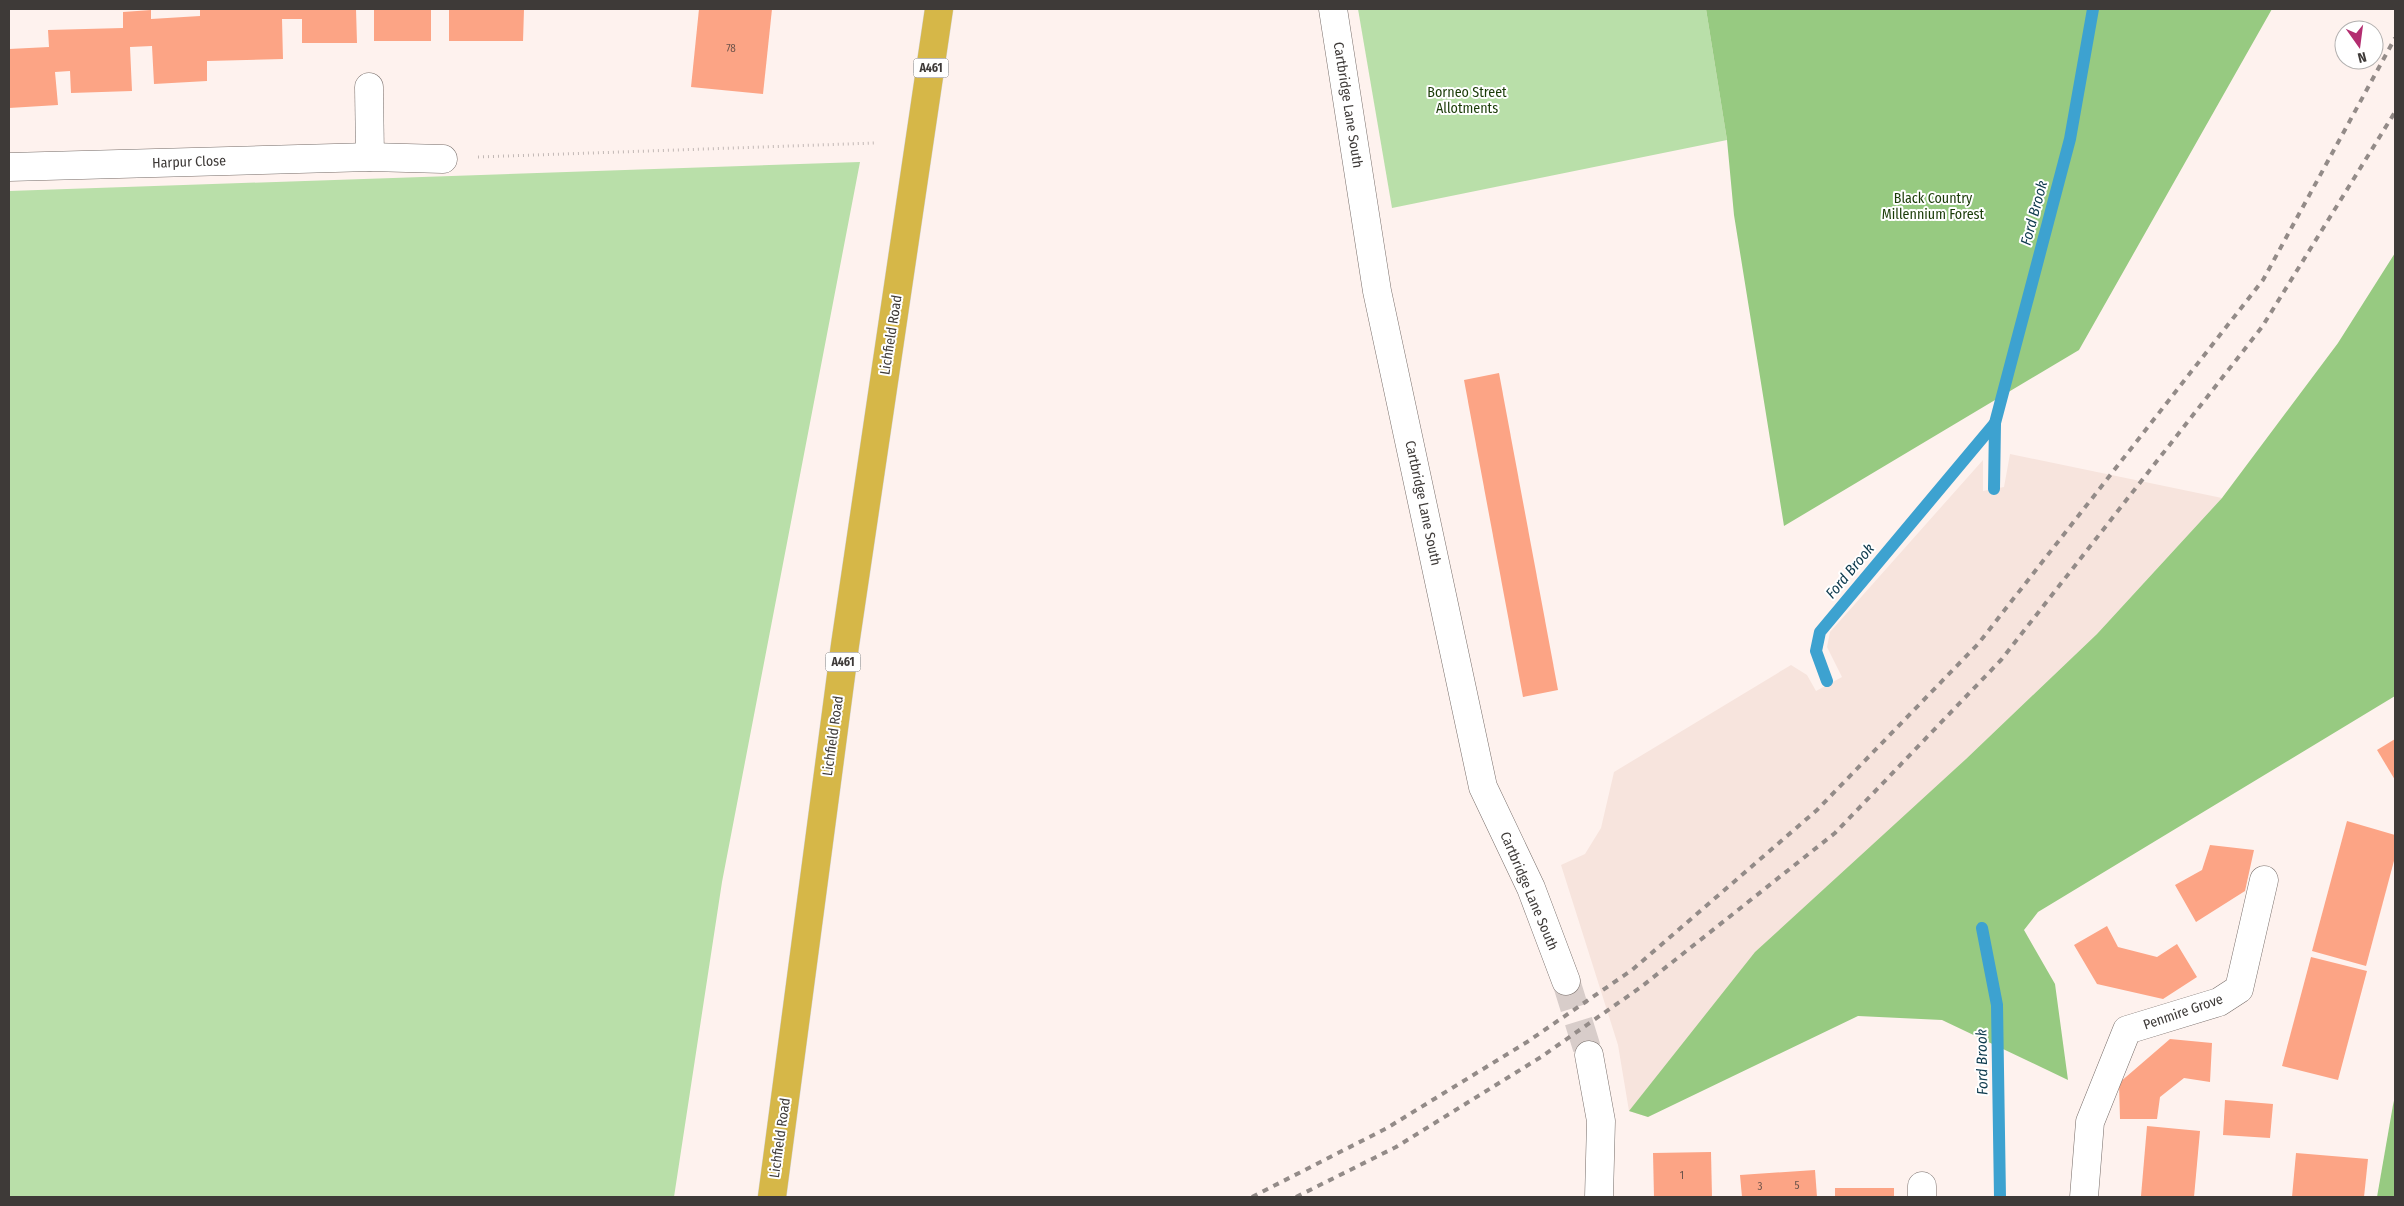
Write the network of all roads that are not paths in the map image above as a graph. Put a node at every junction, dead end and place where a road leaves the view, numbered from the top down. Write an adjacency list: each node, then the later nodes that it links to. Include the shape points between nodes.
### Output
1 (929, 9): 5 (highway, Lichfield Road / A461)
2 (939, 9): 5 (highway, Lichfield Road / A461)
3 (1333, 9): 10 (street, Cartbridge Lane South, via 1377,291 1483,787 1531,888)
4 (369, 87): 6 (street)
5 (922, 128): 12 (highway, Lichfield Road / A461, via 845,645)
6 (370, 157): 7 (street, Harpur Close); 8 (street, Harpur Close)
7 (443, 159)
8 (9, 167)
9 (2264, 880): 14 (street, Penmire Grove, via 2239,989 2219,1002 2127,1030 2090,1122)
10 (1566, 981)
11 (1589, 1055): 13 (street, via 1601,1121)
12 (772, 1197)
13 (1599, 1197)
14 (2084, 1197)

